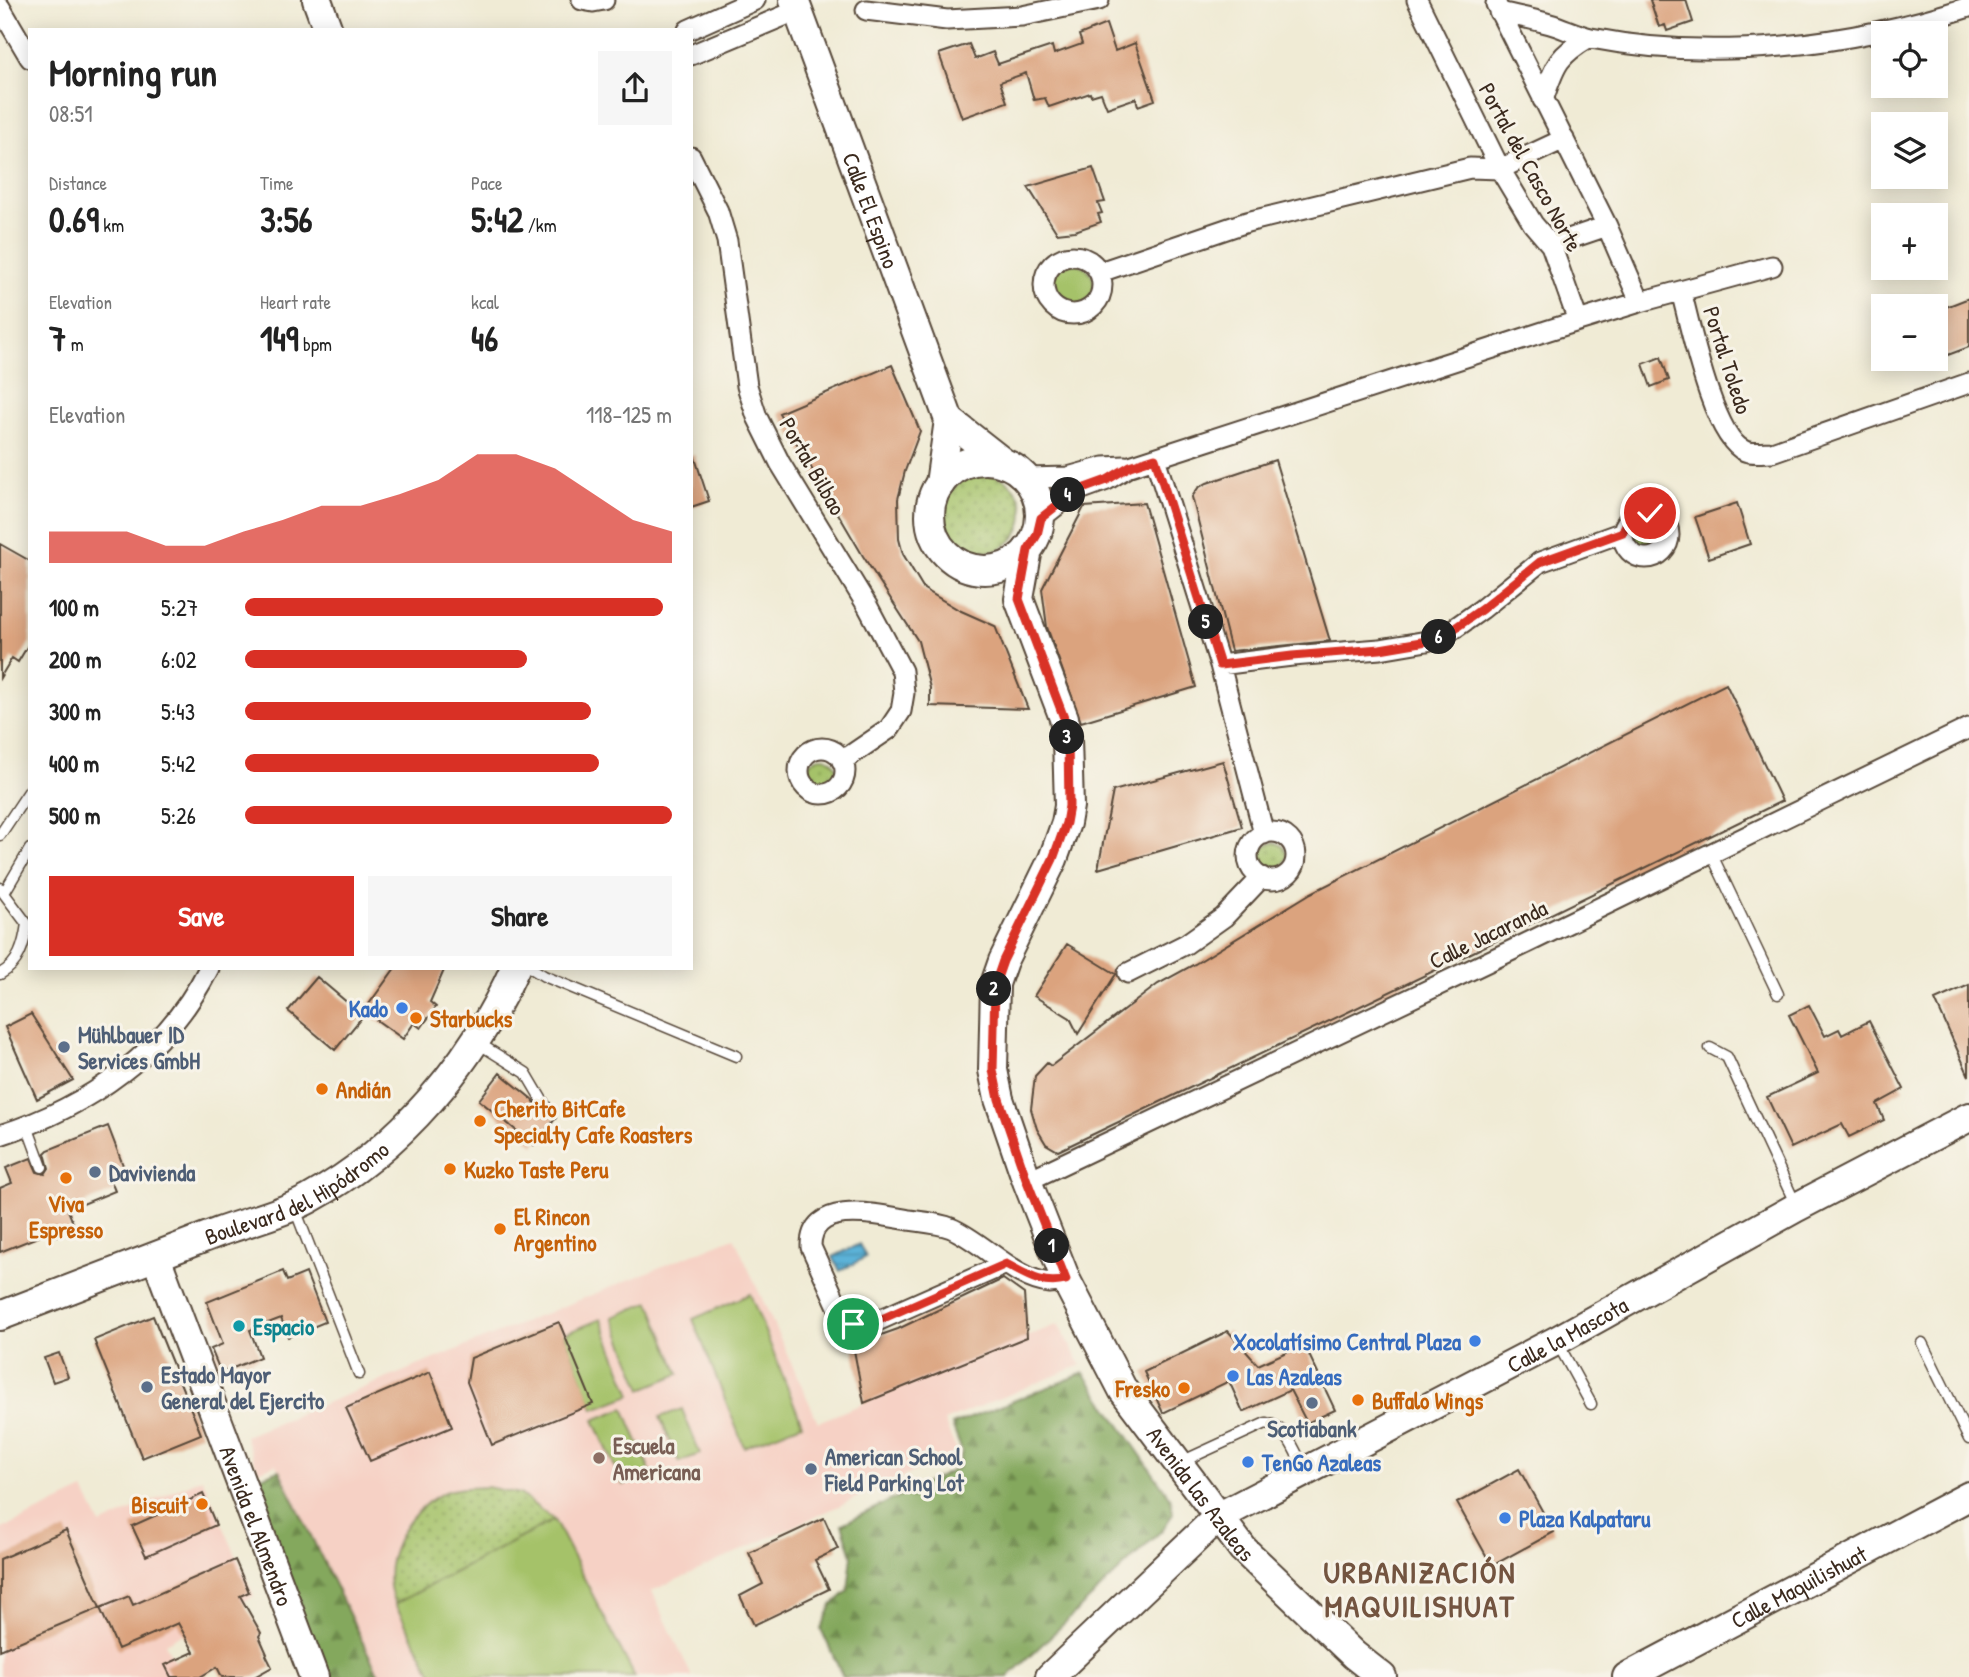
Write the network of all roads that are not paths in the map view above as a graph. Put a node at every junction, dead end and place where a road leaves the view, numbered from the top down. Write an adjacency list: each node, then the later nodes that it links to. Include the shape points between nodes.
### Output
1 (317, 0): 13 (street)
2 (582, 0): 3 (street)
3 (604, 0)
4 (755, 0): 12 (street)
5 (1099, 0): 11 (street, via 1022,16 947,20)
6 (1417, 0): 22 (street, Portal del Casco Norte)
7 (796, 5): 16 (street); 31 (street, Calle El Espino)
8 (1497, 6): 15 (street); 19 (street)
9 (0, 7): 18 (street)
10 (1969, 7): 15 (street, via 1882,31 1805,44 1655,47)
11 (866, 10)
12 (711, 20): 14 (street); 16 (street)
13 (327, 28)
14 (693, 28)
15 (1588, 38): 19 (street, via 1567,50 1555,66)
16 (721, 43): 17 (street)
17 (693, 54)
18 (28, 55)
19 (1543, 100): 20 (street)
20 (1564, 139): 22 (street); 23 (street)
21 (693, 161): 43 (street, Portal Bilbao, via 727,241 747,386 757,417 902,671 901,711 889,729)
22 (1500, 169): 24 (street, Portal del Casco Norte); 26 (street, via 1470,168 1247,222)
23 (1606, 226): 24 (street); 28 (street)
24 (1550, 245): 29 (street, Portal del Casco Norte)
25 (1772, 266): 27 (street)
26 (1100, 272)
27 (1681, 291): 28 (street); 30 (street, Portal Toledo, via 1709,393 1729,438 1746,452 1772,453)
28 (1640, 302): 29 (street)
29 (1578, 321): 32 (street)
30 (1969, 383)
31 (949, 419): 34 (street); 35 (street, Calle El Espino)
32 (1155, 458): 33 (street); 41 (street)
33 (1130, 466): 34 (street, via 1104,467 1068,477); 36 (street, via 1074,492)
34 (1016, 471): 35 (street, via 981,460 951,472); 36 (street, via 1036,493)
35 (940, 484): 39 (street, via 931,507 932,531 944,553)
36 (1041, 518): 38 (street)
37 (1623, 532): 41 (street, via 1540,562 1474,615 1427,641)
38 (1028, 550): 39 (street, via 1007,566); 40 (street)
39 (972, 569): 40 (street)
40 (1019, 599): 66 (street, Avenida las Azaleas, via 1064,718 1070,789 1066,823 1053,859 1003,961 993,997 993,1070)
41 (1220, 665): 45 (street)
42 (1969, 728): 48 (street, Calle Jacaranda)
43 (842, 761)
44 (28, 793): 46 (lane)
45 (1264, 834): 49 (street, via 1252,843 1248,857); 49 (street, via 1287,837 1296,859 1282,877)
46 (0, 835)
47 (28, 852): 50 (lane)
48 (1711, 853): 57 (lane); 66 (street, Calle Jacaranda)
49 (1262, 877): 55 (street, via 1224,917 1186,944)
50 (2, 890): 51 (lane)
51 (28, 921): 56 (lane, via 18,956 11,968)
52 (208, 970): 63 (street, via 179,1016 132,1065 86,1097)
53 (514, 970): 58 (street, Boulevard del Hipódromo)
54 (534, 970): 60 (lane)
55 (1128, 973)
56 (0, 974)
57 (1778, 994)
58 (474, 1041): 61 (lane, via 526,1073); 67 (street, Boulevard del Hipódromo, via 399,1133 338,1181)
59 (1710, 1048): 68 (lane, via 1727,1057)
60 (736, 1056)
61 (546, 1107)
62 (1969, 1117): 68 (street, Calle la Mascota)
63 (27, 1126): 64 (street); 65 (lane)
64 (0, 1135)
65 (42, 1167)
66 (1027, 1181): 71 (street, Avenida las Azaleas)
67 (294, 1206): 69 (street, Boulevard del Hipódromo); 75 (lane)
68 (1797, 1207): 73 (street, Calle la Mascota)
69 (156, 1257): 72 (street, Boulevard del Hipódromo, via 107,1268); 82 (street, Avenida el Almendro)
70 (1006, 1264): 70 (street, via 952,1228 863,1212 841,1213 825,1220 811,1238 841,1312 853,1324 868,1325); 71 (street, via 1051,1283)
71 (1066, 1280): 78 (street, Avenida las Azaleas, via 1123,1390)
72 (0, 1316)
73 (1556, 1341): 76 (lane); 79 (street, Calle la Mascota)
74 (1922, 1343): 77 (lane)
75 (359, 1374)
76 (1591, 1404)
77 (1969, 1439)
78 (1178, 1463): 79 (lane, via 1266,1423 1283,1430); 81 (street, Avenida las Azaleas)
79 (1306, 1472): 81 (street, Calle la Mascota)
80 (1969, 1496): 85 (street, Calle Maquilishuat)
81 (1218, 1517): 83 (street, Calle la Mascota); 84 (street, Avenida las Azaleas, via 1280,1586)
82 (314, 1677)
83 (1050, 1677)
84 (1382, 1677)
85 (1627, 1677)

